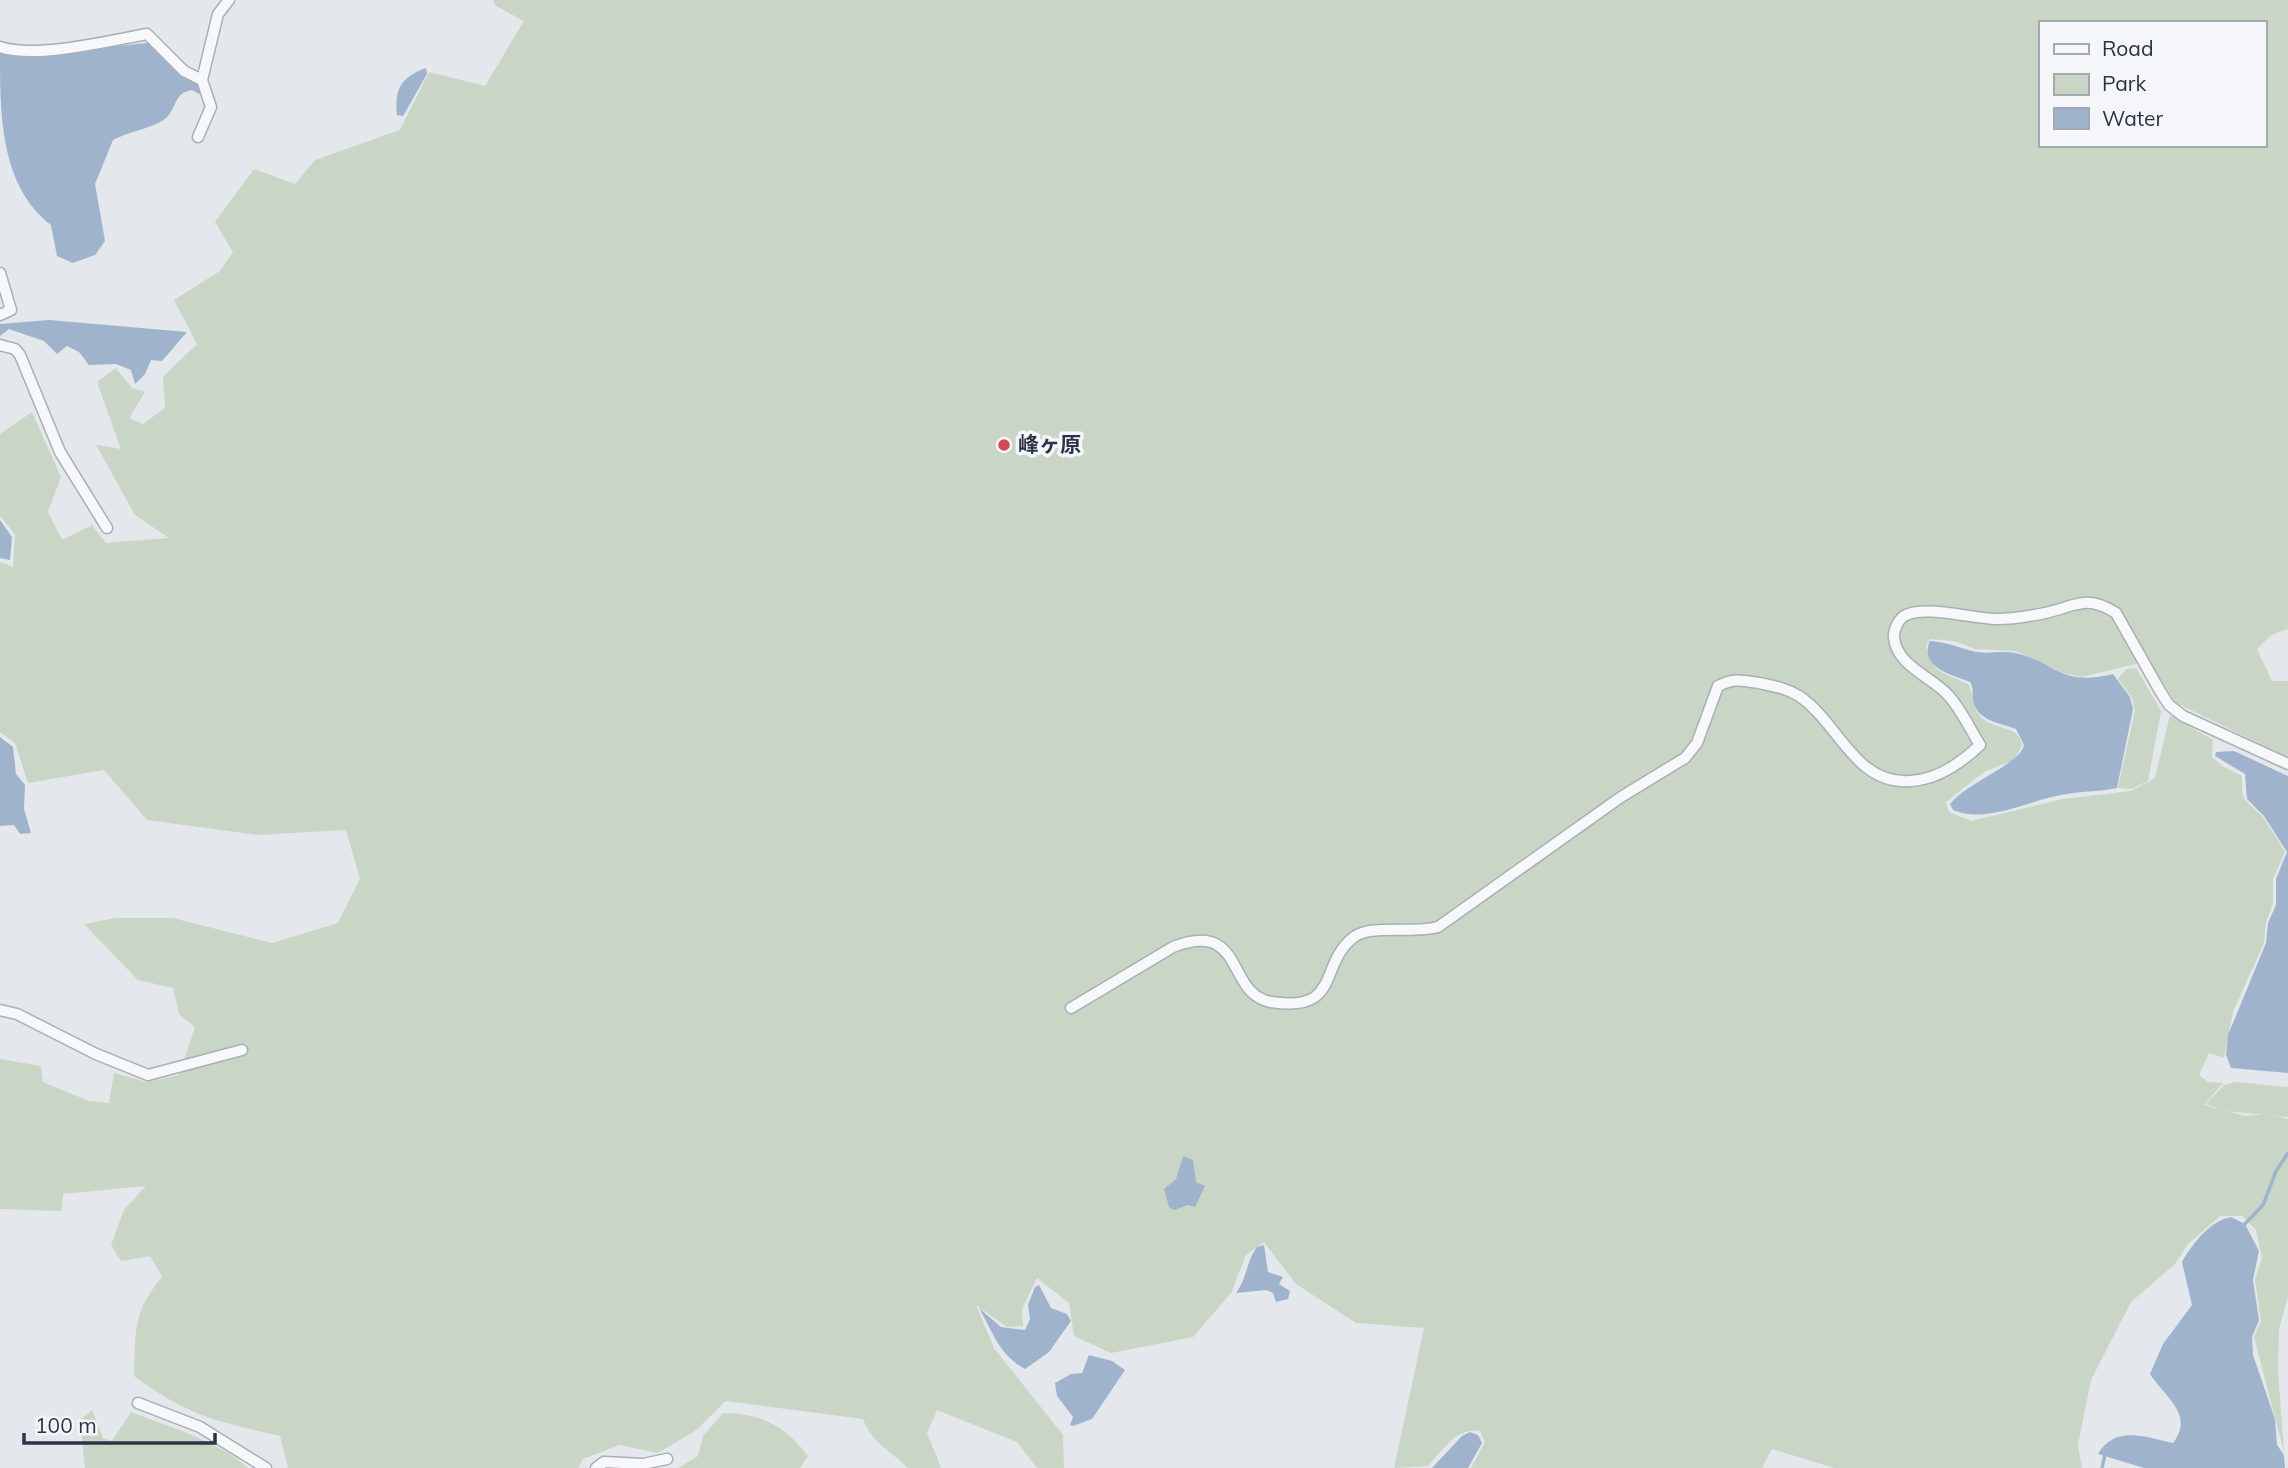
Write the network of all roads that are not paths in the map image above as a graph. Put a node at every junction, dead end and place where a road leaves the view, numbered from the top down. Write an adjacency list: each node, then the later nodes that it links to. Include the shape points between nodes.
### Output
1 (229, 0): 3 (street, via 218,14)
2 (0, 47): 3 (street, via 13,51 78,46 147,34 184,71)
3 (202, 80): 4 (street, via 211,107)
4 (198, 137)
5 (0, 273): 6 (street, via 11,310)
6 (0, 315)
7 (0, 345): 8 (street, via 20,355 60,452)
8 (107, 528)
9 (2288, 764): 10 (street, via 2183,716 2169,705 2116,613 2103,605 2078,603 1997,619 1919,612 1905,615 1897,625 1896,645 1906,662 1949,695 1980,745 1964,761 1923,780 1892,782 1867,770 1801,697 1781,687 1733,678 1718,687 1697,743 1685,758 1620,797 1438,927 1354,937 1313,999 1269,1002 1253,994 1226,949 1191,940)
10 (1071, 1008)
11 (0, 1010): 12 (street, via 148,1075)
12 (242, 1050)
13 (138, 1403): 15 (street, via 200,1427)
14 (667, 1459): 16 (street, via 643,1464 604,1462)
15 (266, 1468)
16 (596, 1468)

